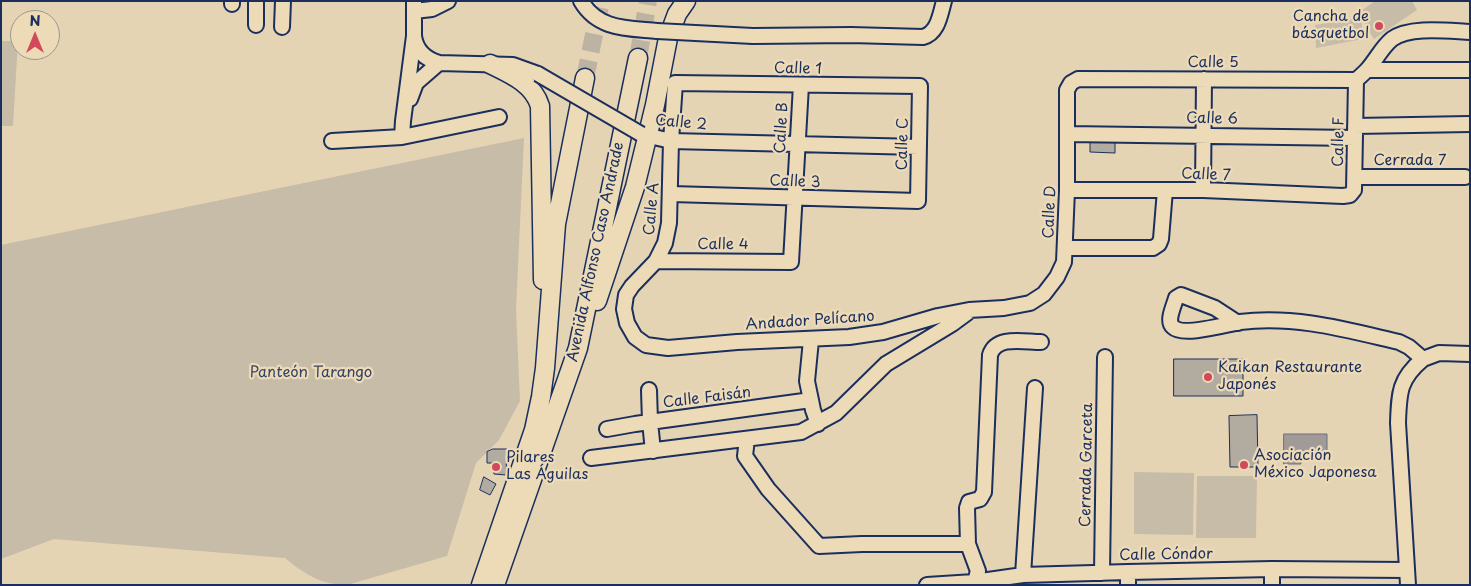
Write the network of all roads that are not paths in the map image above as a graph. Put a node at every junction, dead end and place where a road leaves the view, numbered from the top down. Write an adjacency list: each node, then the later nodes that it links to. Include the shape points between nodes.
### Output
1 (256, 1): 8 (street)
2 (283, 1): 9 (street)
3 (448, 1): 7 (street, via 432,9)
4 (581, 1): 6 (street, bridge, via 587,12 600,21 623,28 753,36 922,37 930,35 936,28)
5 (686, 1): 24 (main road, via 668,38)
6 (944, 1)
7 (414, 6): 11 (street)
8 (256, 25)
9 (282, 27)
10 (1470, 32): 15 (street, via 1403,33 1392,39)
11 (414, 36): 13 (street, via 421,54); 26 (street)
12 (638, 58): 55 (main road, Avenida Alfonso Caso Andrade)
13 (439, 63): 14 (street, Calle 2); 26 (street, via 416,83)
14 (490, 64): 30 (street, Calle 2, bridge, via 522,67 538,74); 59 (main road, via 527,85 540,106)
15 (1367, 70): 16 (street); 19 (street)
16 (1470, 70)
17 (585, 78): 59 (main road, Avenida Alfonso Caso Andrade, via 556,224)
18 (1204, 79): 19 (street, Calle 5); 21 (street, Calle 5, via 1078,79); 31 (street)
19 (1356, 80): 28 (street, Calle F)
20 (675, 83): 22 (street, Calle 1); 34 (street, Calle A)
21 (1071, 83): 29 (street, Calle D, via 1068,90)
22 (801, 85): 23 (street, Calle 1); 35 (street, Calle B)
23 (920, 86): 36 (street, Calle C)
24 (655, 105): 30 (main road); 34 (street, via 661,126)
25 (500, 116): 32 (street)
26 (403, 121): 32 (street)
27 (1470, 124): 28 (street, Calle 6)
28 (1355, 132): 31 (street, Calle 6); 38 (street, Calle F)
29 (1068, 134): 31 (street, Calle 6); 39 (street, Calle D)
30 (644, 135): 34 (street, Calle 2); 55 (main road, via 635,187 596,305)
31 (1203, 135): 41 (street)
32 (402, 137): 33 (street)
33 (332, 141)
34 (671, 142): 35 (street, Calle 2); 42 (street, Calle A)
35 (798, 143): 36 (street, Calle 2); 44 (street, Calle B)
36 (919, 146): 45 (street, Calle C)
37 (1465, 177): 38 (street, Cerrada 7)
38 (1355, 178): 43 (street, Calle F, via 1354,190)
39 (1068, 190): 40 (street, Calle 7); 46 (street, Calle D)
40 (1165, 190): 41 (street, Calle 7); 46 (street, via 1160,244 1153,248)
41 (1203, 190): 43 (street, Calle 7)
42 (670, 194): 44 (street, Calle 3); 47 (street, Calle A, via 665,243)
43 (1343, 196)
44 (795, 198): 45 (street, Calle 3); 48 (street, Calle B)
45 (918, 201)
46 (1065, 248): 49 (street, Calle D, via 1064,262 1044,294 1030,303)
47 (656, 261): 48 (street, Calle 4); 54 (street, Calle A, via 632,286 626,296 624,310 635,338)
48 (791, 262)
49 (1004, 308): 50 (street, Andador Pelícano)
50 (969, 310): 52 (street, Andador Pelícano, via 883,332); 64 (street, via 886,364 836,413)
51 (1238, 322): 58 (street, via 1283,320 1321,324 1399,342)
52 (811, 340): 54 (street, Andador Pelícano, via 668,348); 62 (street, via 807,380)
53 (1041, 342): 69 (street, via 1006,341 991,350 984,492 980,499 969,502 967,508)
54 (646, 345)
55 (578, 348): 78 (main road, Avenida Alfonso Caso Andrade)
56 (1470, 354): 58 (street, via 1439,354)
57 (1105, 357): 72 (street, Cerrada Garceta)
58 (1423, 359): 71 (street, via 1410,370 1399,398)
59 (546, 362): 77 (main road, Avenida Alfonso Caso Andrade, via 534,430)
60 (1035, 388): 73 (street)
61 (650, 390): 63 (street)
62 (811, 400): 63 (street, Calle Faisán); 64 (street)
63 (650, 422): 65 (street, Calle Faisán); 67 (street)
64 (818, 424): 66 (street, via 801,432)
65 (607, 429)
66 (747, 439): 67 (street); 69 (street, via 745,456 768,489 819,546)
67 (653, 451): 68 (street)
68 (592, 458)
69 (968, 544): 75 (street)
70 (1272, 569): 71 (street, Calle Cóndor); 74 (street, Calle Cóndor); 80 (street)
71 (1407, 570): 81 (street)
72 (1102, 573): 73 (street, Calle Cóndor); 74 (street, Calle Cóndor)
73 (1023, 575): 76 (street, Calle Cóndor)
74 (1128, 578)
75 (975, 579): 76 (street, Calle Cóndor); 79 (street, Calle Cóndor)
76 (995, 581)
77 (481, 585)
78 (495, 585)
79 (927, 585)
80 (1272, 585)
81 (1408, 585)

